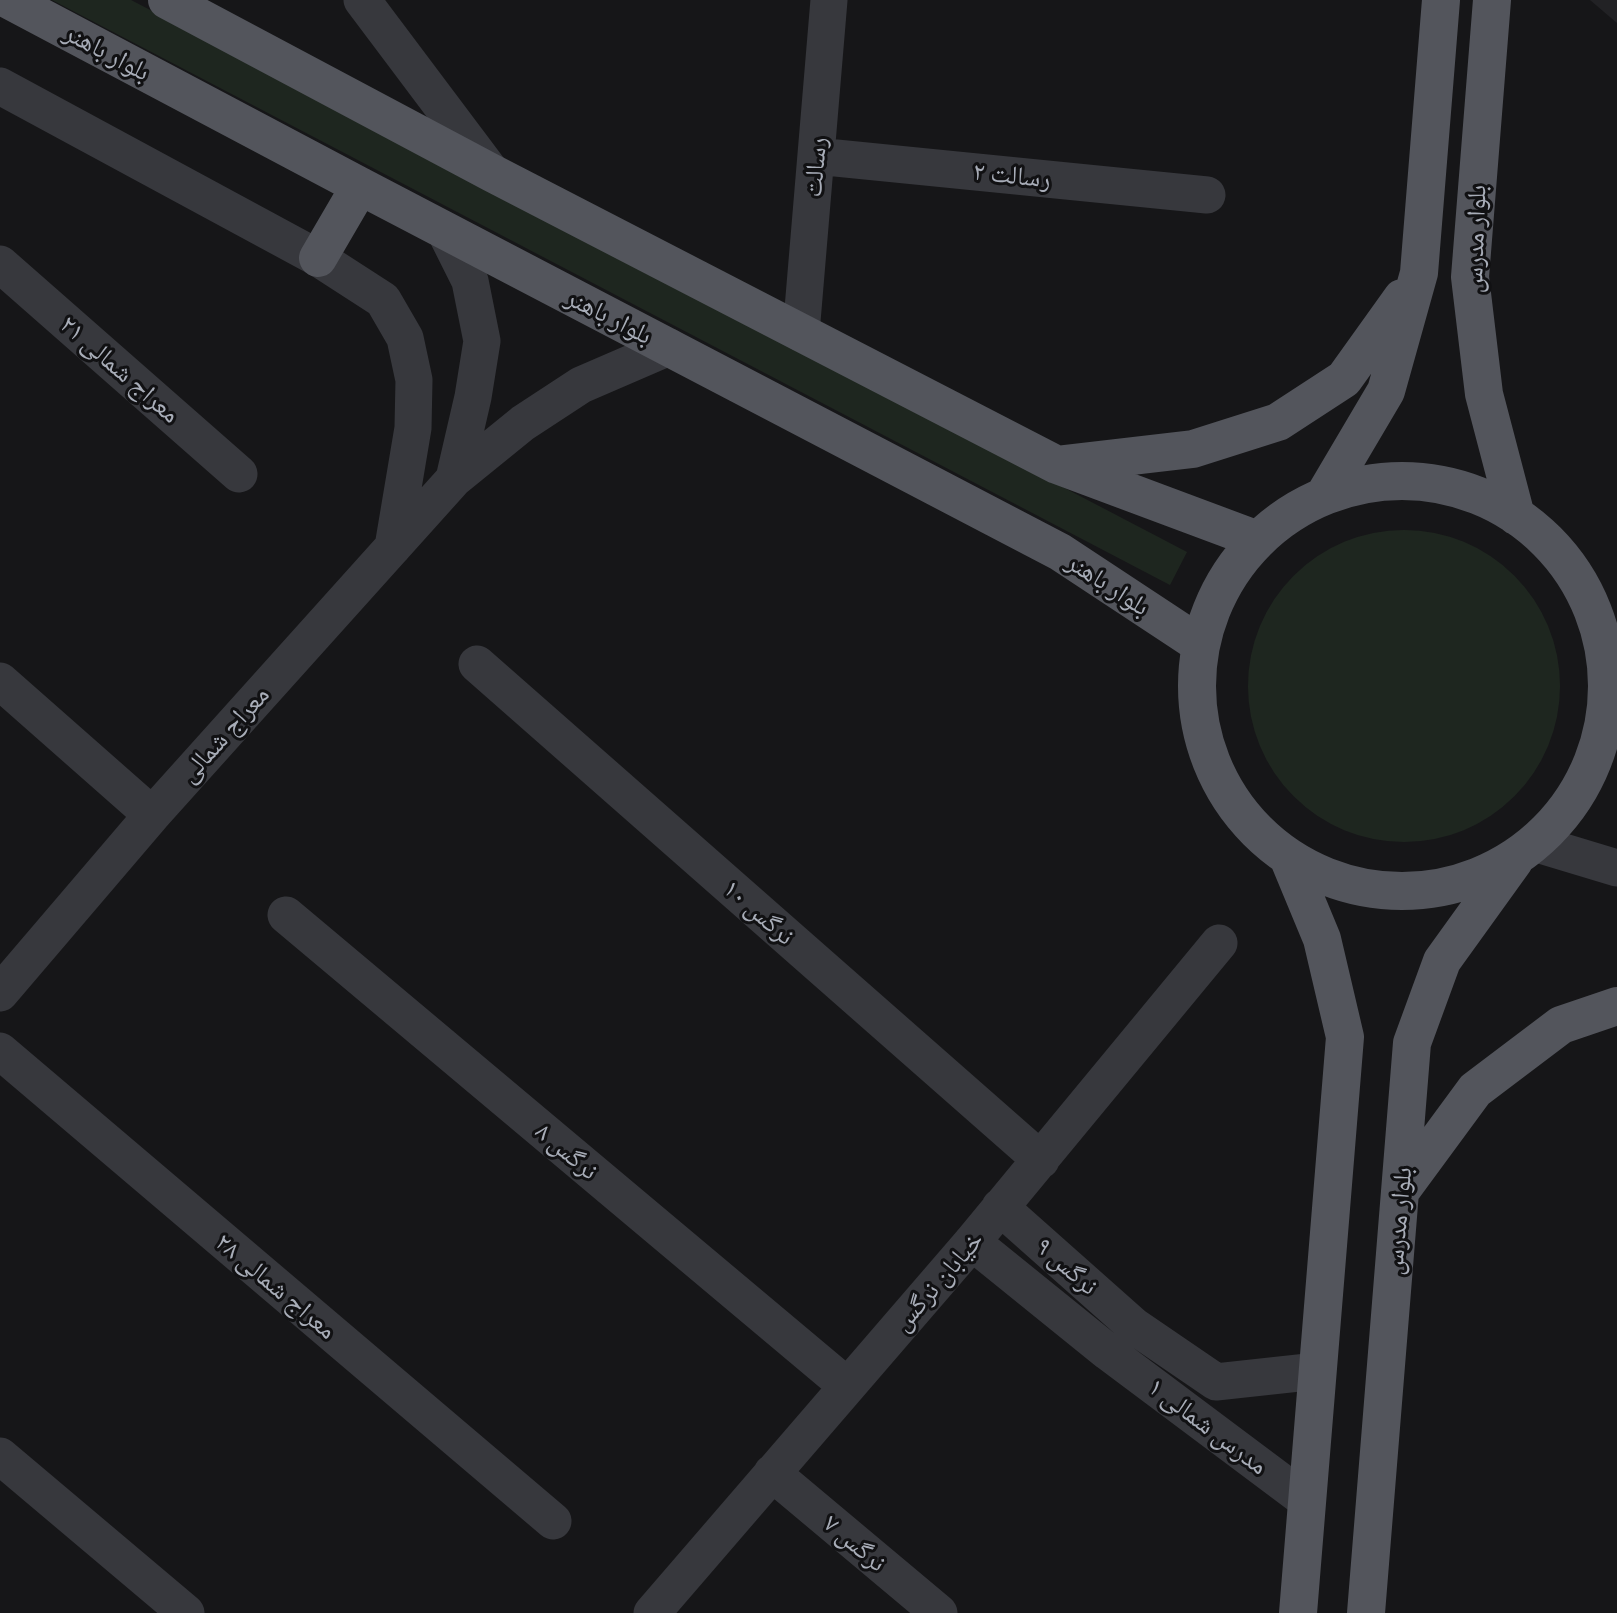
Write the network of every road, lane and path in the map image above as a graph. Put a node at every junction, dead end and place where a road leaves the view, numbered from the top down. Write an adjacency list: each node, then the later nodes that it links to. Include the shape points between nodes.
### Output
1 (9, 0): 10 (main road, بلوار باهنر)
2 (167, 0): 9 (main road)
3 (362, 0): 9 (street)
4 (829, 0): 8 (street, رسالت)
5 (1441, 0): 15 (main road, بلوار مدرس)
6 (1492, 0): 22 (main road, بلوار مدرس, via 1470,277 1484,394)
7 (0, 86): 13 (street)
8 (816, 156): 11 (street, رسالت ۲); 16 (street, رسالت)
9 (492, 173): 16 (main road)
10 (360, 186): 12 (main road, بلوار باهنر); 13 (main road)
11 (1207, 195)
12 (445, 231): 17 (main road, بلوار باهنر); 20 (street, via 470,281 482,341)
13 (318, 258): 24 (street, via 383,300 405,338 414,380 413,428)
14 (0, 264): 19 (street, معراج شمالی ۲۱)
15 (1419, 273): 18 (main road, via 1345,379 1278,422 1193,449); 21 (main road, بلوار مدرس, via 1386,390)
16 (801, 333): 18 (main road)
17 (669, 347): 20 (street, معراج شمالی, via 581,385 523,423); 25 (main road, بلوار باهنر, via 1060,552)
18 (1058, 465): 23 (main road)
19 (239, 474)
20 (454, 479): 24 (street, معراج شمالی)
21 (1324, 496): 22 (main road, via 1402,481 1442,485 1481,497); 23 (main road, via 1289,515)
22 (1516, 516): 26 (main road, via 1547,542 1573,573)
23 (1258, 540): 25 (main road, via 1232,572 1213,607)
24 (393, 547): 29 (street, معراج شمالی)
25 (1201, 645): 31 (main road, via 1197,686 1213,764 1232,800 1257,831)
26 (1610, 656): 30 (main road, via 1604,727 1592,766 1573,802)
27 (477, 664): 38 (street, نرگس ۱۰)
28 (0, 681): 29 (street)
29 (152, 815): 35 (street, معراج شمالی)
30 (1525, 850): 31 (main road, via 1481,876 1443,888 1403,892 1362,888 1324,876); 32 (street); 39 (main road, بلوار مدرس, via 1442,961 1412,1043)
31 (1288, 857): 44 (main road, via 1322,939 1345,1037)
32 (1617, 868)
33 (286, 915): 45 (street, نرگس ۸)
34 (1219, 943): 38 (street, خیابان نرگس)
35 (0, 993)
36 (1617, 1006): 39 (main road, via 1561,1025 1475,1090)
37 (0, 1051): 49 (street, معراج شمالی ۲۸)
38 (1041, 1160): 40 (street, خیابان نرگس)
39 (1400, 1192): 54 (main road, بلوار مدرس)
40 (1000, 1208): 41 (street, خیابان نرگس); 42 (street, نرگس ۹)
41 (972, 1242): 43 (street, نرگس ۹); 45 (street, خیابان نرگس)
42 (1134, 1326): 44 (street, مدرس شمالی ۱, via 1216,1382)
43 (1108, 1352): 48 (street, مدرس شمالی ۱)
44 (1317, 1371): 48 (main road)
45 (847, 1386): 47 (street, خیابان نرگس)
46 (0, 1456): 50 (street)
47 (772, 1473): 51 (street, خیابان نرگس); 52 (street, نرگس ۷)
48 (1307, 1501): 53 (main road)
49 (553, 1521)
50 (186, 1613)
51 (652, 1613)
52 (939, 1613)
53 (1298, 1613)
54 (1366, 1613)

